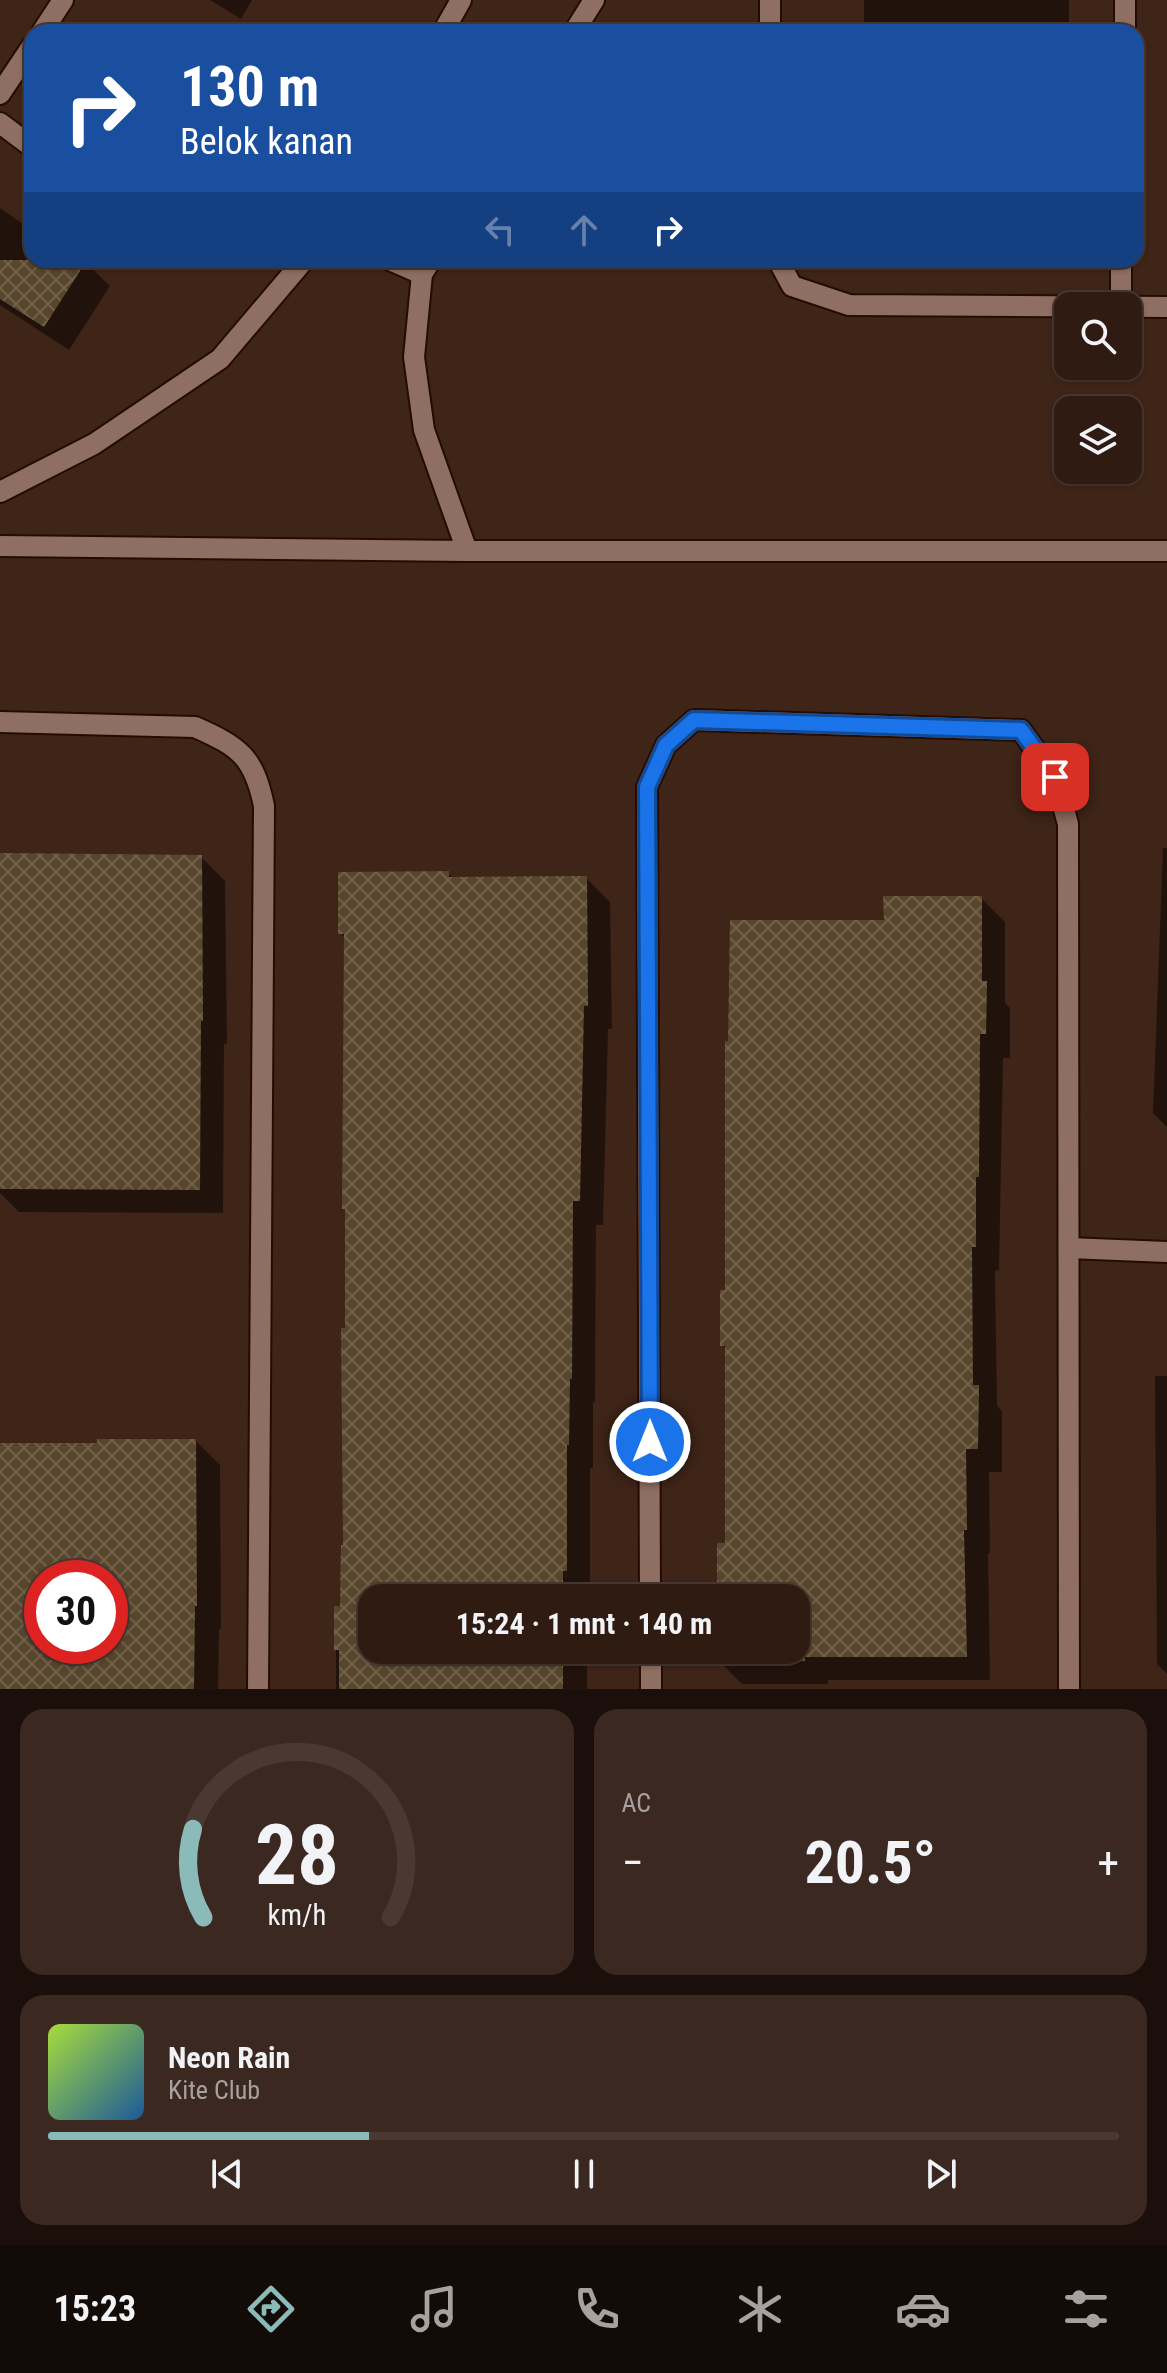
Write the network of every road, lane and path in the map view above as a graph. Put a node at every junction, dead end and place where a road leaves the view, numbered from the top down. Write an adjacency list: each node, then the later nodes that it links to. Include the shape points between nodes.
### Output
1 (63, 0): 6 (street)
2 (461, 0): 7 (street)
3 (594, 0): 8 (street)
4 (770, 0): 9 (street)
5 (1125, 0): 10 (street)
6 (47, 24)
7 (448, 24)
8 (579, 24)
9 (770, 24)
10 (1125, 24)
11 (24, 58): 12 (street)
12 (0, 94)
13 (0, 123): 14 (street)
14 (24, 141)
15 (297, 268): 23 (street, via 220,359 94,444)
16 (427, 268): 25 (street, via 414,357 424,430)
17 (782, 268): 20 (street, via 792,286 849,305)
18 (1121, 268): 19 (street)
19 (1121, 292)
20 (1054, 306)
21 (1142, 306): 22 (street)
22 (1167, 307)
23 (0, 492)
24 (0, 546): 25 (street)
25 (467, 551): 26 (street)
26 (1167, 551)
27 (0, 722): 32 (street, via 195,727 225,740 246,758 259,779 264,822)
28 (1069, 1248): 29 (street); 30 (street, via 1068,824 1055,777 1021,730 694,720 666,745 647,787); 34 (street)
29 (1167, 1252)
30 (650, 1584)
31 (651, 1664): 33 (street)
32 (258, 1689)
33 (651, 1689)
34 (1069, 1689)

